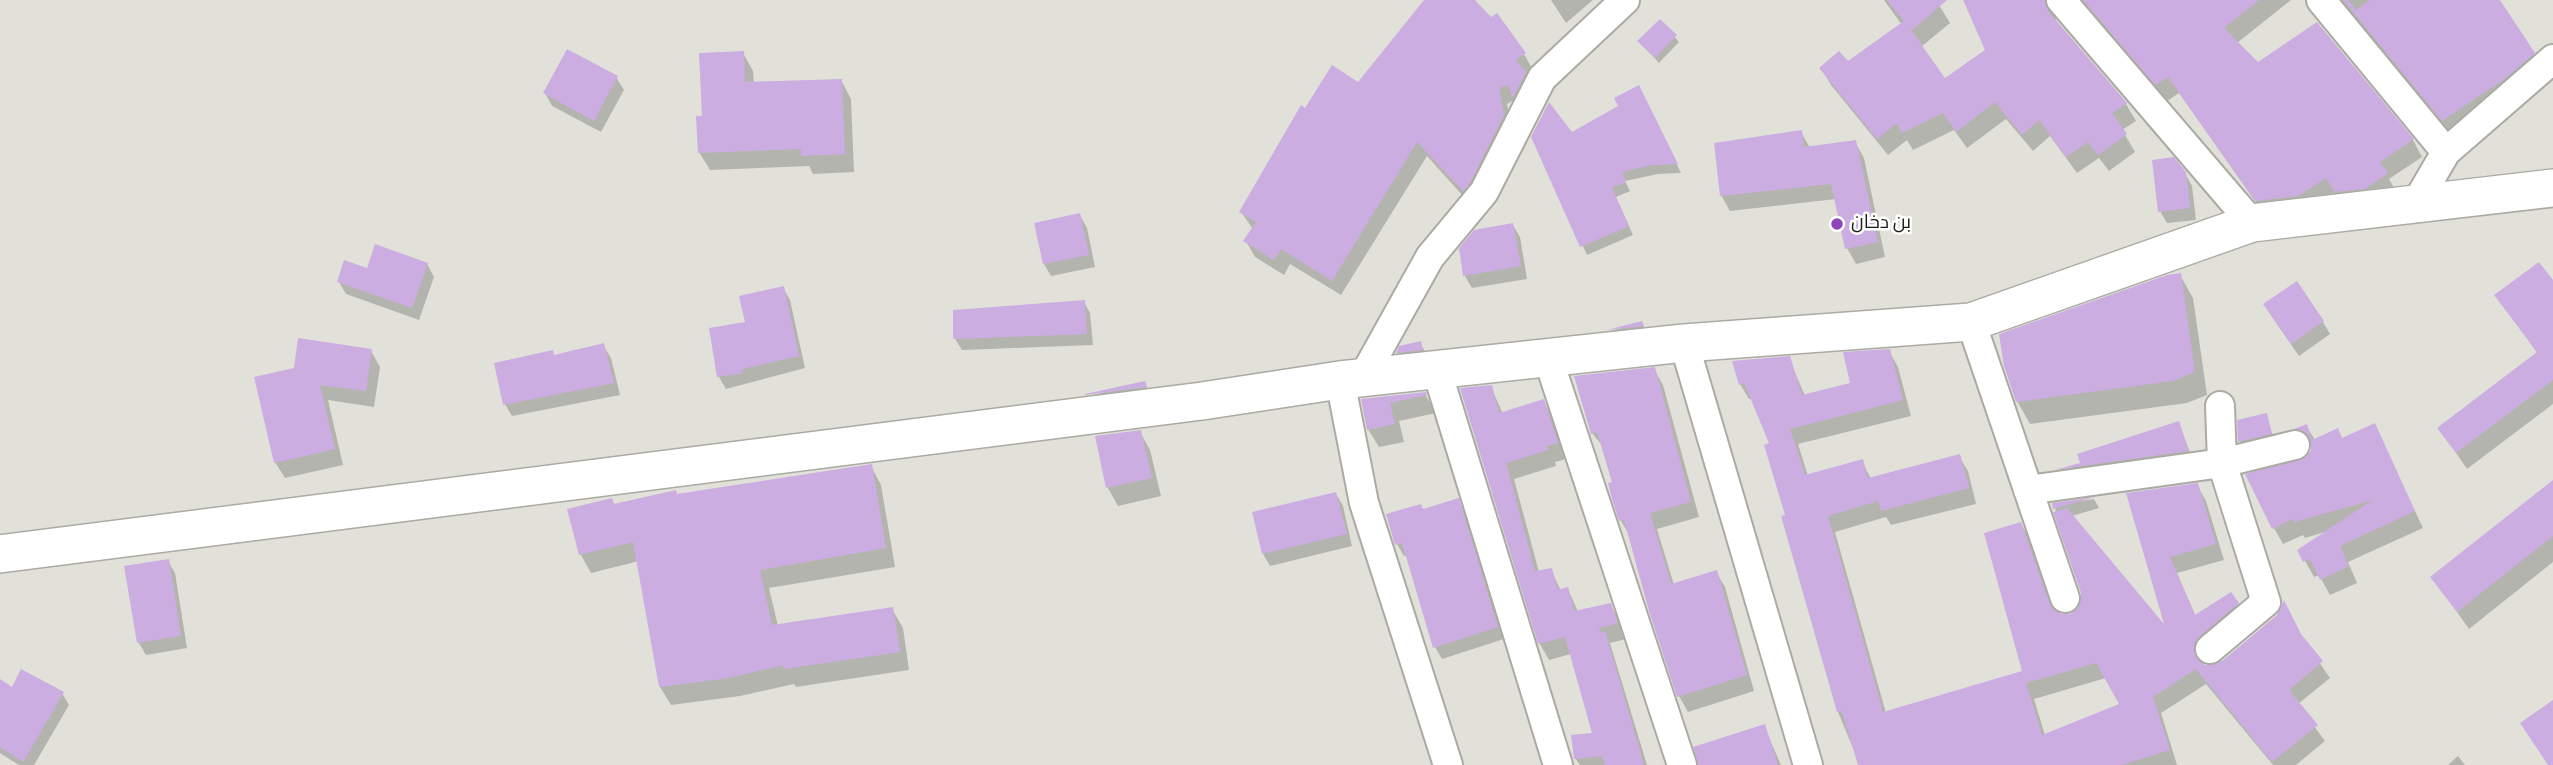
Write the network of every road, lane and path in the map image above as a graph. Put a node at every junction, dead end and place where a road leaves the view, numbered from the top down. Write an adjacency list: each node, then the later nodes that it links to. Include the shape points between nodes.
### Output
1 (1625, 0): 13 (street, via 1542,78 1483,192 1430,257)
2 (2061, 0): 8 (street)
3 (2321, 0): 5 (street)
4 (2553, 59): 5 (street)
5 (2446, 152): 7 (street)
6 (2553, 188): 7 (street)
7 (2416, 205): 8 (street)
8 (2252, 223): 9 (street)
9 (1971, 322): 10 (street); 17 (street)
10 (1684, 343): 11 (street); 24 (street)
11 (1548, 358): 12 (street); 23 (street)
12 (1437, 371): 13 (street); 22 (street)
13 (1351, 380): 18 (street); 21 (street, via 1364,503)
14 (2220, 405): 16 (street)
15 (2295, 445): 16 (street)
16 (2222, 463): 17 (street); 20 (street, via 2266,602)
17 (2028, 490): 19 (street)
18 (0, 554)
19 (2064, 598)
20 (2210, 649)
21 (1448, 765)
22 (1558, 765)
23 (1682, 765)
24 (1808, 765)

